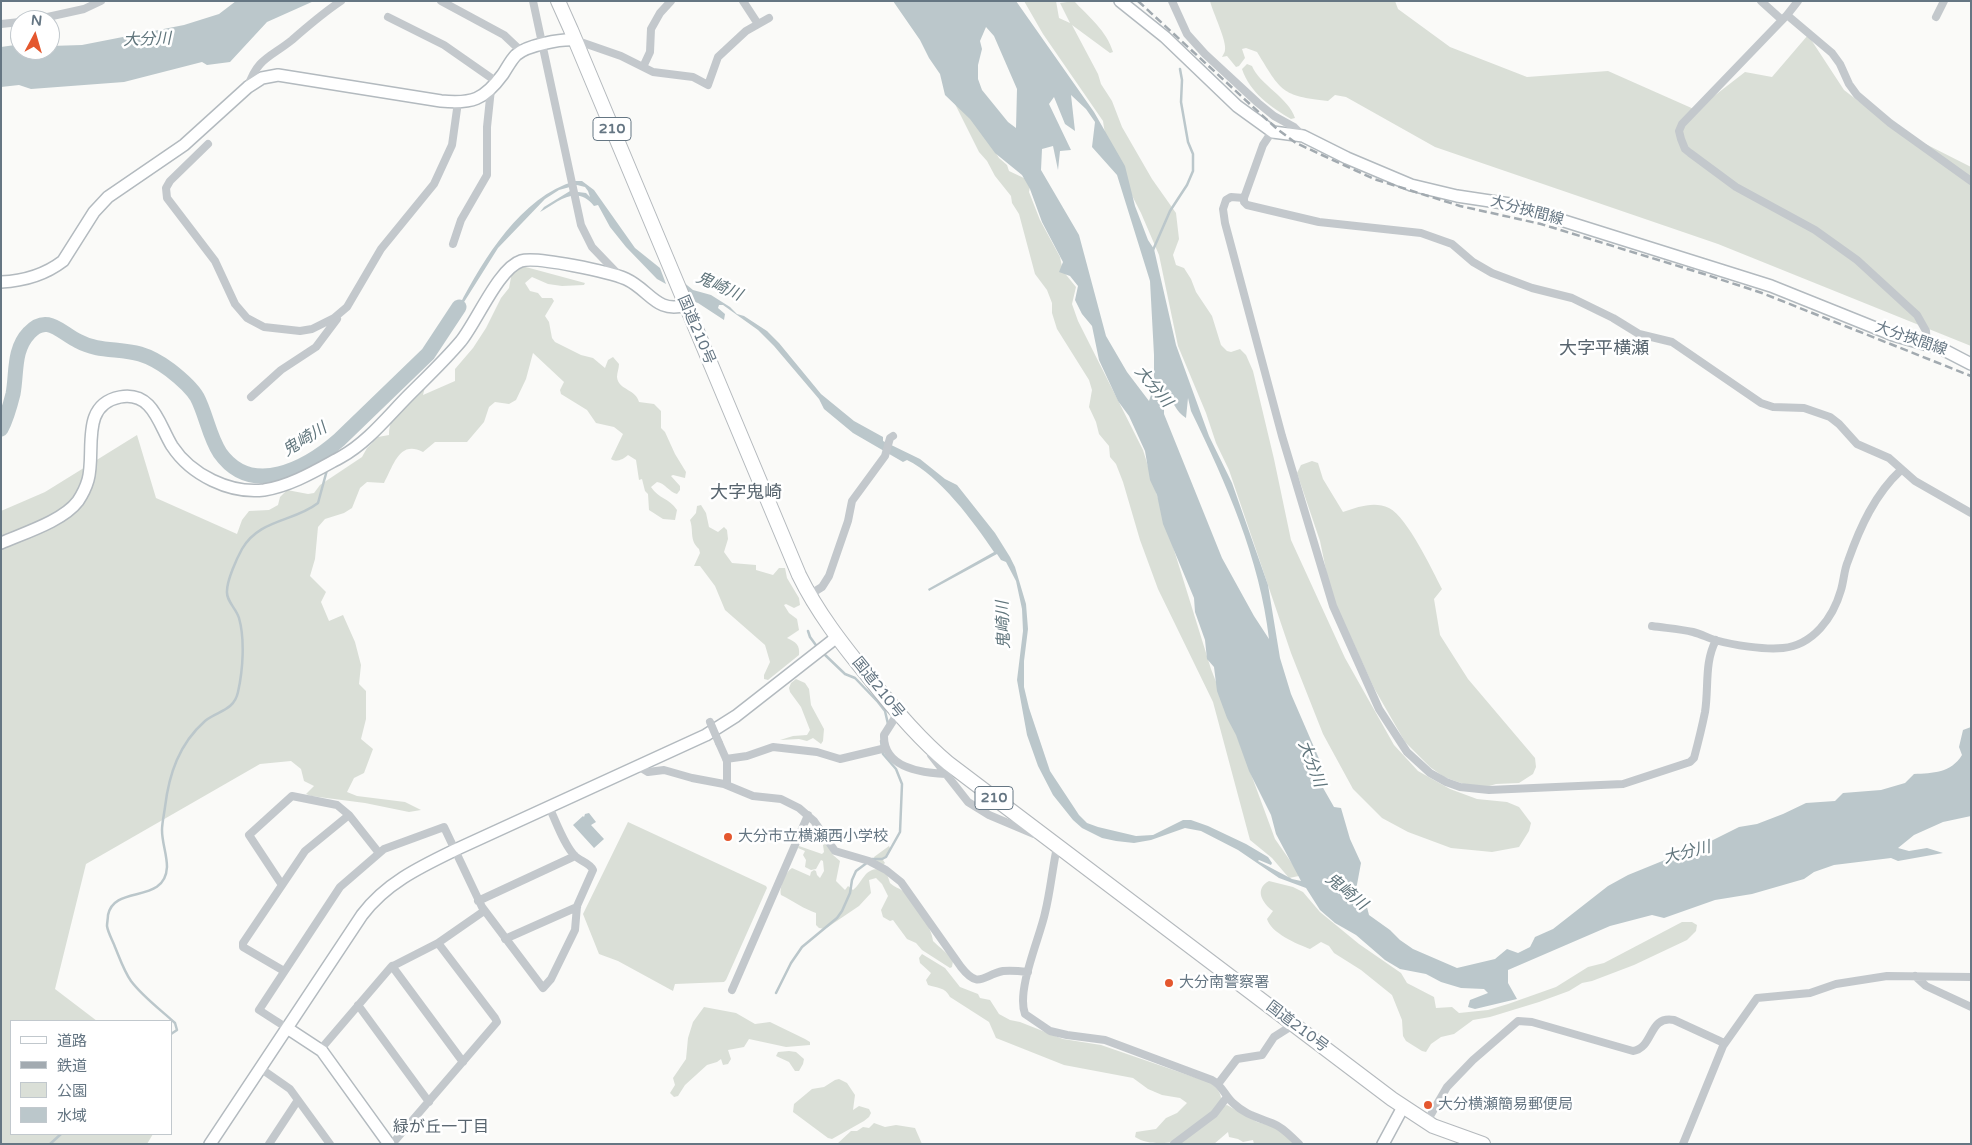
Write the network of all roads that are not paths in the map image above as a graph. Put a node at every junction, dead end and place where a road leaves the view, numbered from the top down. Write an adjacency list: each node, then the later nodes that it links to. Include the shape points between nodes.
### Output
1 (101, 1): 13 (street)
2 (341, 1): 24 (street, via 263,60)
3 (441, 1): 21 (street, via 504,35)
4 (533, 1): 20 (street)
5 (558, 1): 19 (highway, 国道210号 / 210)
6 (670, 1): 22 (street, via 651,28 650,52)
7 (742, 1): 18 (street)
8 (1120, 1): 26 (street, 大分挾間線, via 1165,36 1244,112)
9 (1172, 1): 27 (street, via 1187,34 1204,54 1258,103)
10 (1762, 1): 15 (street)
11 (1798, 1): 15 (street)
12 (1944, 1): 16 (street)
13 (60, 14)
14 (388, 17): 23 (street, via 444,45)
15 (1785, 17): 29 (street, via 1832,53 1858,95 1890,123); 36 (street, via 1682,124 1679,131 1683,145 1736,188 1815,230 1857,260 1917,315 1926,331)
16 (1936, 17)
17 (769, 18): 18 (street)
18 (758, 24): 22 (street, via 716,59 708,85 693,76 656,73)
19 (575, 40): 20 (street); 22 (street); 34 (highway, 国道210号 / 210)
20 (542, 45): 21 (street); 32 (street, via 581,225 592,247 616,272)
21 (522, 52): 23 (street)
22 (643, 67)
23 (494, 85): 25 (street, via 475,100); 31 (street, via 487,127 487,174 461,220)
24 (248, 87): 25 (street, via 262,78 278,75); 33 (street, via 184,145 100,205 63,261 25,279)
25 (458, 102): 35 (street, via 452,145 438,178 381,249 352,300)
26 (1276, 133): 27 (street, 大分挾間線); 30 (street, via 1269,136 1264,145)
27 (1303, 136): 36 (street, 大分挾間線, via 1406,183 1457,196 1510,204 1671,254 1780,289 1893,335)
28 (208, 144): 35 (street, via 170,181 166,193 169,202 215,261 239,310 259,326 300,331 322,325)
29 (1971, 181)
30 (1244, 198): 40 (street, via 1247,205 1312,221 1421,233 1452,244 1472,262 1492,273 1572,298 1639,334 1672,342 1761,402 1774,407 1804,408 1830,417 1854,442 1889,458); 46 (street, via 1230,197 1226,200 1222,209 1225,223 1282,436 1333,606 1379,709 1399,741 1421,766 1453,785 1489,790 1622,784 1690,762 1695,757 1704,713 1707,666)
31 (453, 244)
32 (616, 276): 34 (street, via 635,284 663,306 674,308); 42 (street, via 533,259 519,261 504,273 462,340 373,432 342,456 277,487 250,490 215,482 196,471 179,455 145,401 133,396 112,400 101,408 93,421 88,480 77,502 50,521)
33 (1, 282)
34 (684, 300): 43 (highway, 国道210号 / 210, via 785,545)
35 (339, 315): 38 (street, via 316,347 281,370)
36 (1927, 345): 37 (street, 大分挾間線, via 1952,353)
37 (1971, 364)
38 (251, 397)
39 (892, 437): 43 (street, via 886,454 852,501 829,576 822,587)
40 (1901, 470): 41 (street, via 1914,481); 46 (street, via 1883,489 1868,514 1847,562 1834,607 1812,638 1784,648)
41 (1971, 513)
42 (1, 544)
43 (809, 595): 45 (highway, 国道210号 / 210)
44 (1652, 626): 46 (street, via 1693,632)
45 (837, 638): 47 (highway, 国道210号 / 210); 52 (street, via 724,724 685,746)
46 (1716, 640)
47 (898, 713): 49 (highway, 国道210号 / 210); 50 (street, via 884,735)
48 (710, 722): 51 (street, bridge)
49 (909, 726): 53 (street); 58 (highway, 国道210号 / 210, via 948,763)
50 (886, 748): 51 (street, via 840,759 813,751 773,747); 53 (street, via 908,769)
51 (726, 759): 54 (street)
52 (638, 766): 54 (street, via 648,772 664,770); 55 (street)
53 (946, 774): 58 (street, via 964,798 983,812)
54 (727, 785): 57 (street, via 753,796 781,799)
55 (549, 807): 59 (street); 61 (street)
56 (349, 815): 60 (street); 62 (street, via 305,850); 62 (street, via 337,804 292,796 250,835)
57 (808, 815): 70 (street, via 835,851 869,861 901,882 970,977 983,980 1005,971); 73 (street)
58 (1054, 843): 70 (street, via 1056,852 1046,912); 76 (highway, 国道210号 / 210)
59 (455, 850): 60 (street, via 444,827); 63 (street); 77 (street, via 404,876 373,902)
60 (379, 853): 69 (street, via 340,887)
61 (575, 856): 63 (street); 64 (street, via 593,870)
62 (282, 885): 69 (street, via 243,943 243,948)
63 (478, 901): 65 (street)
64 (577, 907): 66 (street); 66 (street, via 575,930 551,979 543,988)
65 (484, 911): 66 (street); 67 (street)
66 (505, 939)
67 (438, 943): 68 (street); 80 (street, via 497,1020)
68 (392, 966): 74 (street); 80 (street)
69 (284, 971): 77 (street, via 259,1010)
70 (1028, 972): 82 (street, via 1024,1012 1030,1019 1067,1036 1105,1040)
71 (1915, 976): 72 (street); 75 (street, via 1926,986); 78 (street, via 1867,978 1810,993 1757,998)
72 (1971, 977)
73 (732, 990)
74 (358, 1006): 79 (street); 85 (street)
75 (1971, 1007)
76 (1293, 1024): 82 (street, via 1274,1037 1262,1055 1238,1059); 86 (highway, 国道210号 / 210)
77 (287, 1028): 79 (street); 81 (street)
78 (1724, 1043): 87 (street, via 1666,1019 1660,1021 1639,1049 1632,1051 1530,1021 1518,1021 1447,1087); 96 (street)
79 (320, 1050): 91 (street)
80 (463, 1062): 85 (street)
81 (260, 1068): 84 (street, via 286,1086); 89 (street)
82 (1218, 1084): 83 (street)
83 (1226, 1098): 92 (street, via 1214,1114); 93 (street, via 1245,1114 1281,1128)
84 (298, 1100): 88 (street); 90 (street)
85 (429, 1102): 91 (street)
86 (1403, 1107): 87 (highway, 国道210号 / 210); 94 (street)
87 (1426, 1122): 95 (highway, 国道210号 / 210)
88 (270, 1143)
89 (210, 1144)
90 (330, 1144)
91 (390, 1144)
92 (1174, 1144)
93 (1299, 1144)
94 (1384, 1144)
95 (1483, 1144)
96 (1682, 1144)

